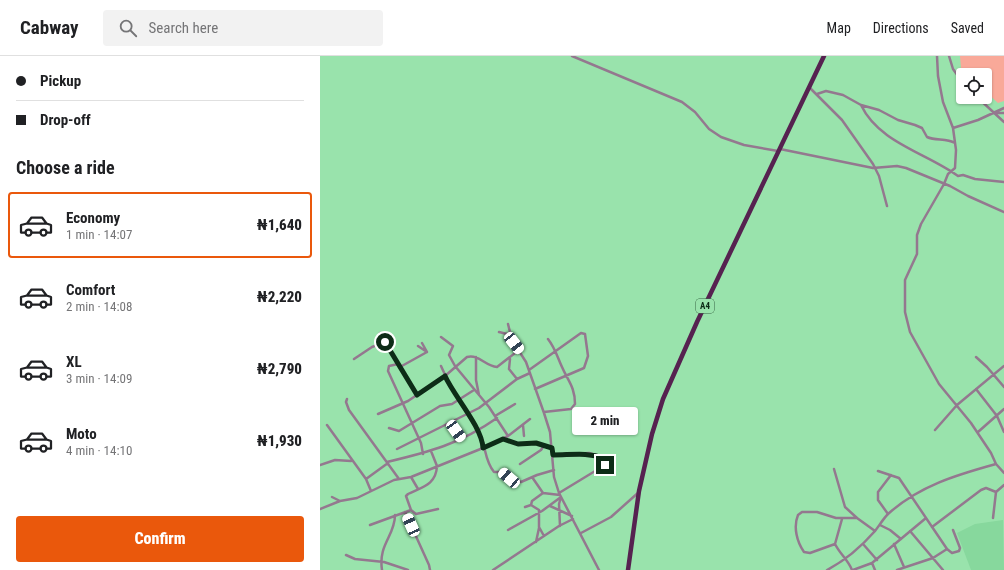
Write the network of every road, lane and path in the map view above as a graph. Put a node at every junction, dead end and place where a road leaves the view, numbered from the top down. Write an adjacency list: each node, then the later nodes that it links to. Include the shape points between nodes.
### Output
1 (572, 56): 16 (street, via 682,102 695,112 709,129 721,137 744,145)
2 (824, 56): 6 (highway, A4)
3 (937, 56): 14 (street, via 942,102)
4 (949, 56): 5 (street)
5 (956, 73)
6 (810, 88): 7 (street); 16 (highway, A4)
7 (817, 94): 9 (street, via 826,91 837,93); 17 (street, via 842,120)
8 (984, 104): 11 (street)
9 (862, 105): 15 (street, via 922,128 927,137); 18 (street, via 867,115 884,132)
10 (1004, 108): 11 (street)
11 (994, 113): 12 (street); 13 (street); 14 (street)
12 (1004, 113)
13 (1004, 122)
14 (953, 128): 15 (street)
15 (955, 143): 18 (street, via 955,168)
16 (780, 150): 17 (street); 109 (highway, A4, via 663,399)
17 (874, 168): 20 (street, via 906,168); 21 (street, via 879,176)
18 (951, 170): 19 (street, via 958,176); 20 (street)
19 (1004, 182)
20 (944, 184): 22 (street); 60 (street, via 917,235 917,254 905,280 905,302 910,332 939,384)
21 (887, 206)
22 (1004, 212)
23 (508, 324): 28 (street)
24 (499, 332): 28 (street, via 507,334)
25 (380, 333): 29 (street)
26 (441, 337): 41 (street, via 453,346 449,355)
27 (548, 339): 33 (street)
28 (512, 340): 32 (street)
29 (385, 342): 38 (street); 39 (street)
30 (422, 343): 34 (street)
31 (418, 346): 34 (street)
32 (519, 350): 37 (street); 44 (street)
33 (556, 350): 44 (street); 47 (street); 47 (street, via 580,333 585,334 587,364 581,370)
34 (427, 352): 43 (street)
35 (476, 357): 37 (street, via 492,367 497,367); 41 (street, via 467,357); 54 (street)
36 (976, 357): 45 (street)
37 (510, 358): 48 (street, via 509,369)
38 (354, 359)
39 (398, 364): 43 (street); 57 (street, via 389,366 388,371)
40 (441, 366): 46 (street)
41 (455, 366): 46 (street); 52 (street)
42 (1004, 366): 45 (street)
43 (400, 367): 53 (street)
44 (529, 371): 48 (street); 50 (street)
45 (993, 375): 49 (street); 51 (street)
46 (445, 376): 53 (street); 56 (street)
47 (566, 376): 50 (street); 62 (street, via 573,386 574,408)
48 (517, 379): 58 (street)
49 (1004, 387)
50 (535, 389): 62 (street)
51 (976, 389): 60 (street); 67 (street)
52 (474, 390): 54 (street); 56 (street)
53 (417, 395): 57 (street)
54 (479, 395): 58 (street)
55 (346, 399): 92 (street, via 349,410)
56 (459, 400): 65 (street); 71 (street, via 440,406)
57 (402, 404): 64 (street); 71 (street)
58 (486, 404): 65 (street); 68 (street)
59 (515, 404): 68 (street)
60 (957, 405): 75 (street); 77 (street)
61 (1004, 409): 63 (street)
62 (544, 412): 86 (street)
63 (1000, 413): 66 (street); 67 (street)
64 (378, 414)
65 (468, 414): 70 (street); 76 (street)
66 (1004, 414)
67 (997, 416): 77 (street); 78 (street)
68 (496, 417): 76 (street); 79 (street)
69 (530, 419): 73 (street)
70 (450, 423): 81 (street); 82 (street)
71 (412, 424): 74 (street, via 399,430); 81 (street)
72 (327, 425): 91 (street)
73 (523, 425): 79 (street); 80 (street)
74 (389, 428)
75 (935, 430)
76 (477, 432): 82 (street); 85 (street, via 483,442)
77 (978, 432): 95 (street)
78 (1004, 432)
79 (508, 436): 83 (street)
80 (524, 436)
81 (418, 439): 87 (street); 89 (street)
82 (462, 439): 88 (street)
83 (503, 439): 84 (street, via 518,444 536,443); 85 (street)
84 (542, 447): 86 (street); 94 (street)
85 (483, 448): 96 (street); 103 (street, via 494,472 503,472 521,482)
86 (552, 448): 90 (street)
87 (397, 449)
88 (431, 451): 89 (street); 96 (street)
89 (423, 454): 92 (street)
90 (553, 455): 98 (street); 112 (street, via 589,453 605,460 605,465)
91 (352, 461): 93 (street, via 335,460); 104 (street)
92 (387, 463): 104 (street); 105 (street)
93 (320, 464)
94 (520, 464)
95 (996, 464): 100 (street); 114 (street, via 936,482)
96 (437, 466): 102 (street); 107 (street, via 436,474 430,483)
97 (834, 469): 128 (street, via 845,507)
98 (554, 470): 103 (street); 112 (street)
99 (878, 471): 101 (street)
100 (1004, 473)
101 (891, 475): 114 (street, via 899,478); 125 (street, via 878,492 878,500)
102 (411, 477): 105 (street); 107 (street)
103 (532, 477): 111 (street)
104 (366, 479): 108 (street)
105 (399, 479): 108 (street)
106 (1004, 485): 110 (street)
107 (418, 489): 121 (street, via 406,496)
108 (371, 491): 115 (street, via 348,501)
109 (639, 491): 141 (street, via 611,517); 161 (highway, A4)
110 (996, 492): 130 (street); 136 (street, via 986,488 981,490)
111 (542, 493): 112 (street); 116 (street)
112 (560, 495): 117 (street); 122 (street); 127 (street)
113 (332, 497): 115 (street)
114 (912, 497): 125 (street); 129 (street)
115 (340, 501): 119 (street)
116 (531, 505): 118 (street); 124 (street)
117 (549, 506): 122 (street); 124 (street)
118 (525, 507)
119 (320, 509)
120 (438, 509): 121 (street, via 419,514)
121 (411, 510): 123 (street)
122 (560, 510): 127 (street); 134 (street)
123 (405, 512): 126 (street); 158 (street)
124 (540, 512): 135 (street); 137 (street)
125 (888, 514): 133 (street)
126 (395, 516): 132 (street); 153 (street, via 395,526 384,544)
127 (572, 518): 134 (street); 141 (street)
128 (857, 518): 131 (street); 139 (street)
129 (926, 518): 136 (street); 140 (street)
130 (993, 518)
131 (842, 519): 145 (street); 145 (street, via 817,512 801,513 796,518 797,536 806,553 813,553)
132 (370, 525)
133 (880, 525): 139 (street); 143 (street)
134 (560, 526): 142 (street)
135 (539, 527): 142 (street); 144 (street)
136 (932, 527): 148 (street)
137 (508, 530)
138 (953, 530): 148 (street, via 960,550 952,553)
139 (875, 531): 146 (street)
140 (910, 531): 143 (street); 150 (street)
141 (581, 533): 160 (street)
142 (544, 536): 144 (street)
143 (901, 539): 147 (street)
144 (536, 542): 159 (street)
145 (835, 544): 151 (street)
146 (863, 544): 151 (street); 152 (street)
147 (894, 544): 152 (street); 155 (street)
148 (947, 549): 150 (street)
149 (346, 555): 153 (street, via 355,559)
150 (933, 558): 155 (street); 166 (street)
151 (847, 559): 162 (street); 163 (street)
152 (877, 560): 154 (street)
153 (380, 562): 156 (street); 157 (street)
154 (872, 563): 163 (street); 164 (street)
155 (904, 566): 165 (street)
156 (382, 570)
157 (408, 570)
158 (430, 570)
159 (493, 570)
160 (599, 570)
161 (628, 570)
162 (828, 570)
163 (853, 570)
164 (876, 570)
165 (897, 570)
166 (943, 570)

